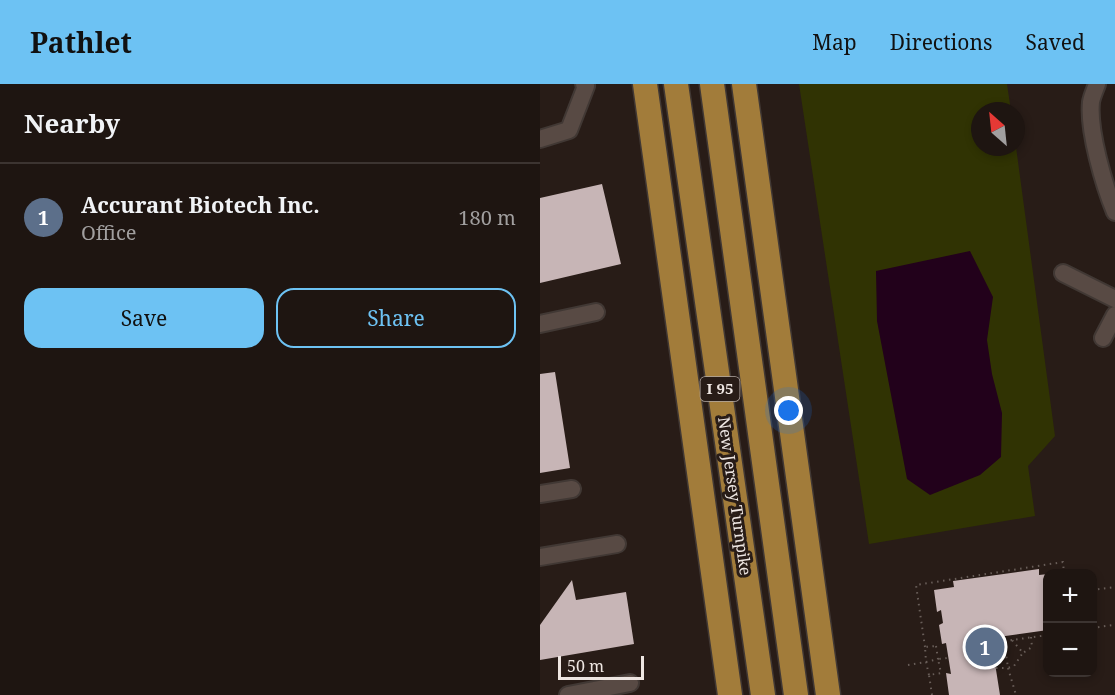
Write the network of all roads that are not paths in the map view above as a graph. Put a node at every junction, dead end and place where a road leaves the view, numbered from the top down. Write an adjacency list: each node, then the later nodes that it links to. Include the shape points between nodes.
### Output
1 (584, 84): 7 (street, via 569,130)
2 (645, 84): 21 (highway, New Jersey Turnpike / I 95)
3 (676, 84): 22 (highway, New Jersey Turnpike / I 95)
4 (712, 84): 23 (highway, New Jersey Turnpike / I 95)
5 (744, 84): 24 (highway)
6 (1097, 84): 8 (street, via 1091,101 1091,124)
7 (540, 139)
8 (1115, 212)
9 (1063, 273): 10 (street)
10 (1115, 299)
11 (596, 312): 13 (street)
12 (1115, 315): 14 (street)
13 (540, 324)
14 (1103, 338)
15 (572, 489): 16 (street)
16 (540, 494)
17 (617, 544): 18 (street)
18 (540, 556)
19 (630, 683): 20 (street)
20 (568, 695)
21 (730, 695)
22 (763, 695)
23 (796, 695)
24 (828, 695)

